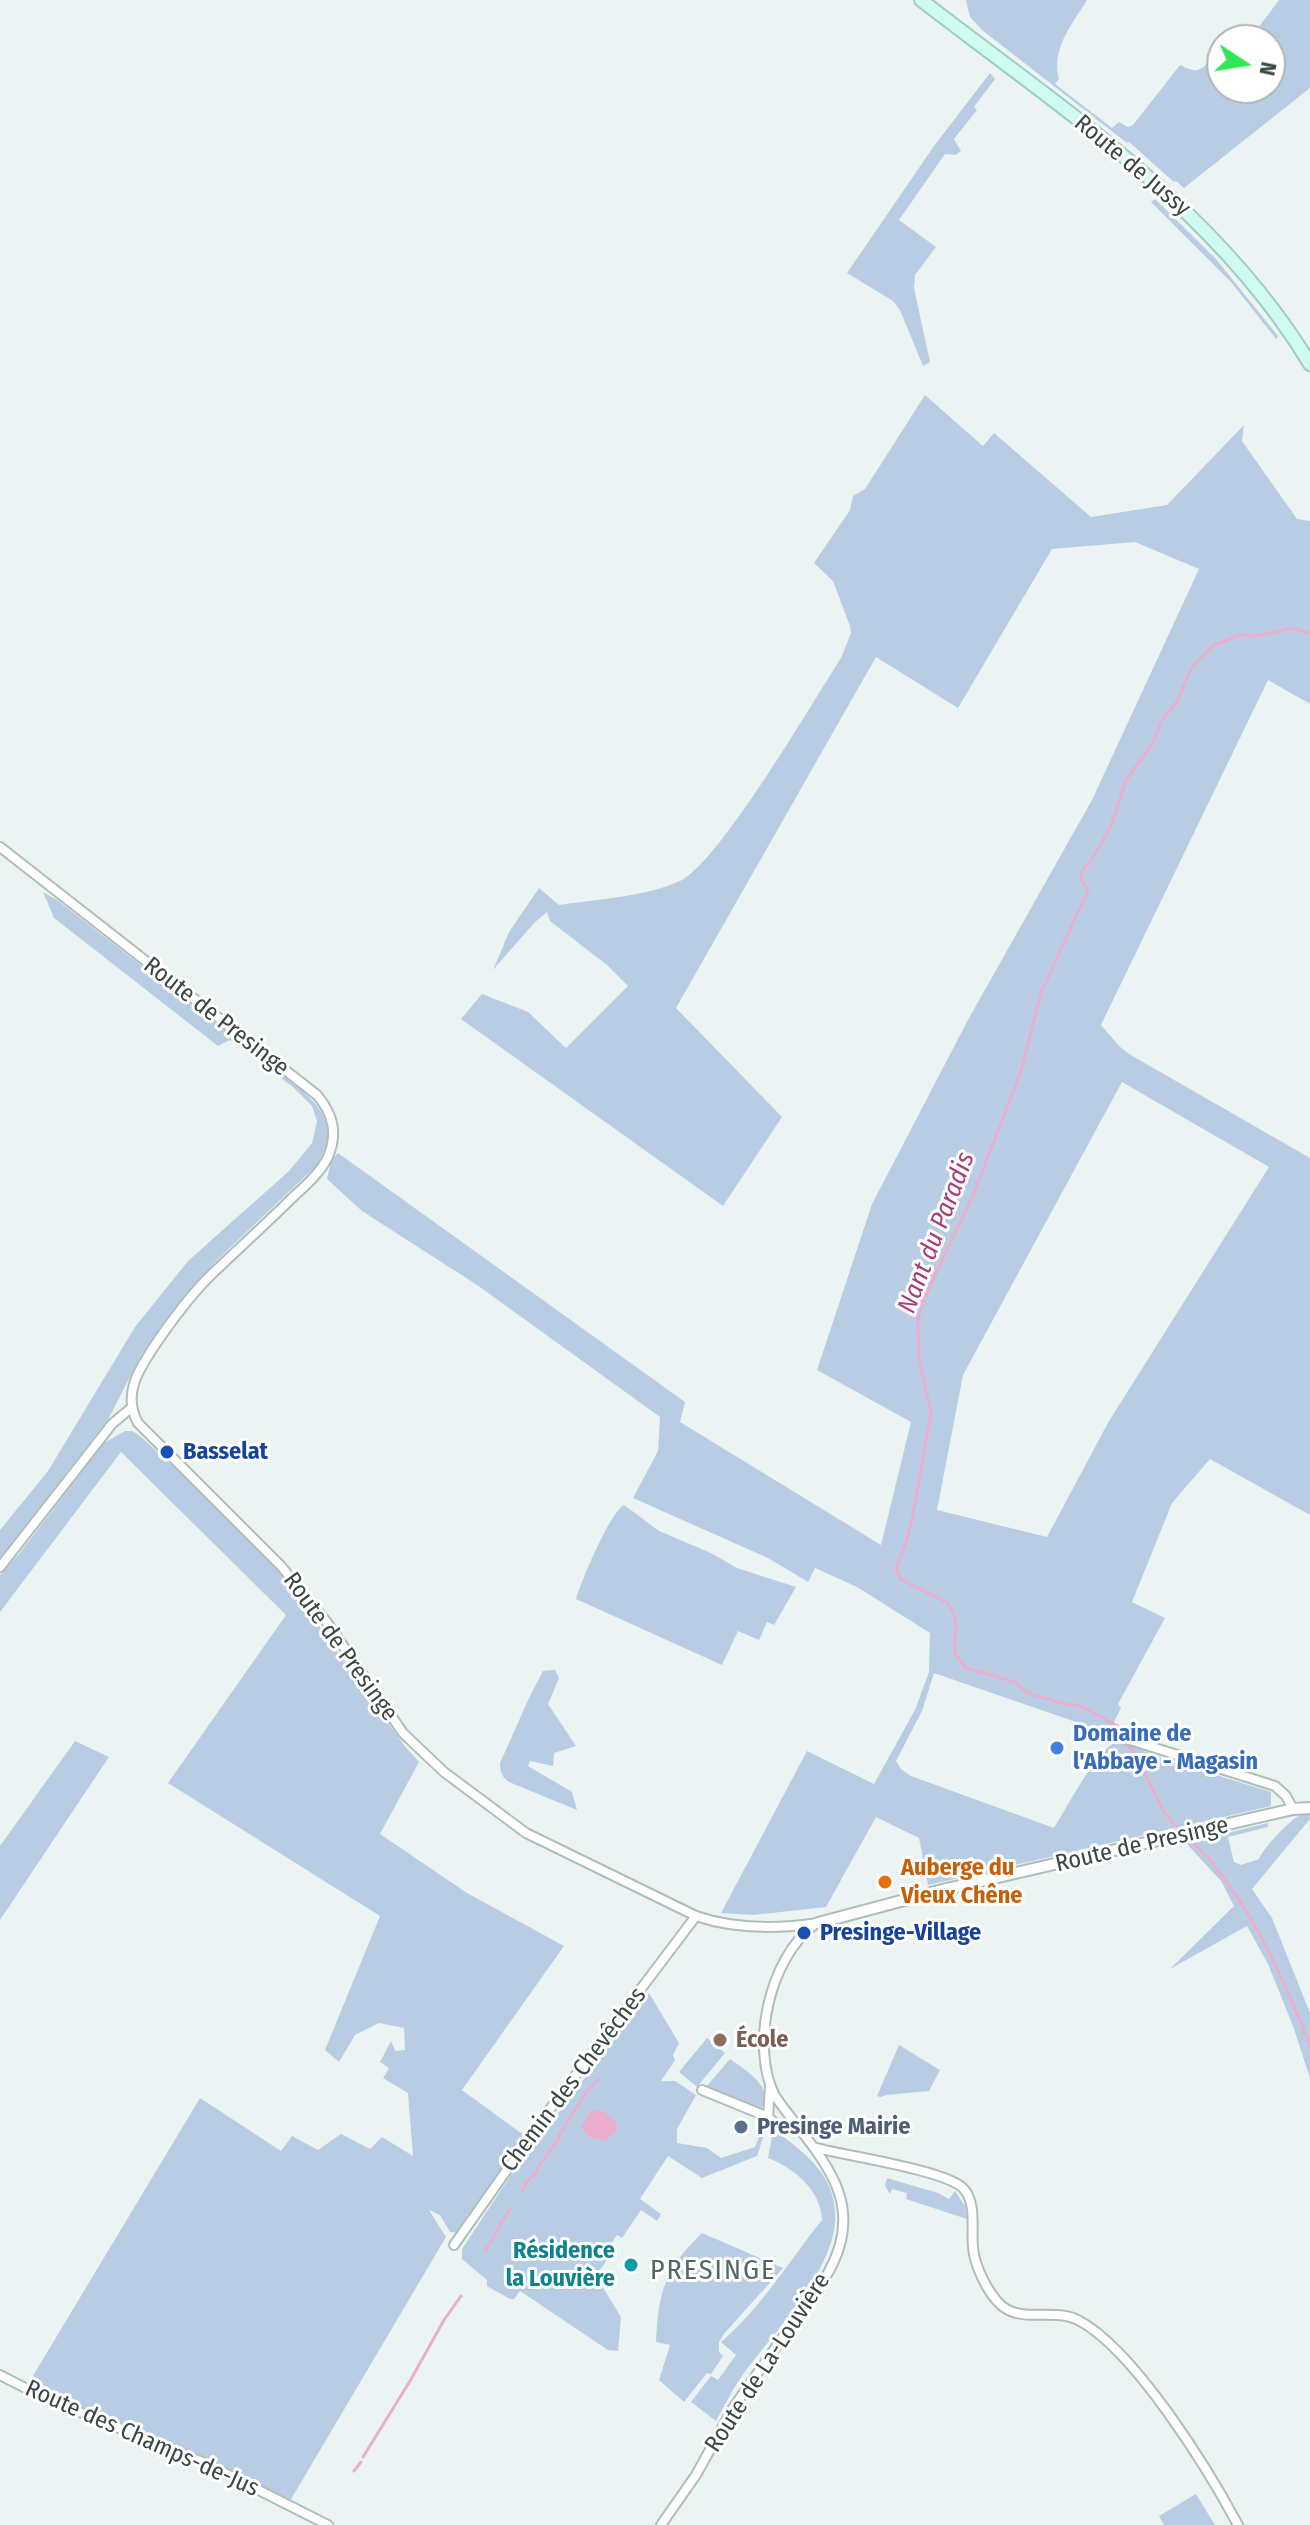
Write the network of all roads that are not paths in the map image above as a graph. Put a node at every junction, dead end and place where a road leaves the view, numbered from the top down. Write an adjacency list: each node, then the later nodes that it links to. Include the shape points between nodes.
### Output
1 (930, 3): 2 (main road, Route de Jussy, via 1178,202 1259,290)
2 (1306, 364)
3 (0, 847): 4 (street, Route de Presinge, via 317,1095 333,1121 323,1165 176,1314 138,1373)
4 (131, 1408): 5 (street, via 112,1424); 10 (street, Route de Presinge, via 148,1435 307,1596 416,1748 526,1833)
5 (0, 1567)
6 (1108, 1733): 9 (street, via 1275,1786)
7 (1310, 1800): 9 (street, Route de Presinge)
8 (1310, 1808): 9 (street, Route de Presinge)
9 (1293, 1809): 11 (street, Route de Presinge)
10 (696, 1916): 11 (street, Route de Presinge, via 746,1926); 17 (street, Chemin des Chevêches)
11 (818, 1923): 12 (street, Route de La-Louvière, via 782,1962 773,1985 765,2041)
12 (770, 2086): 14 (street); 15 (street, Route de La-Louvière)
13 (702, 2090): 14 (street)
14 (768, 2117): 15 (street, via 776,2124)
15 (798, 2127): 16 (street, Route de La-Louvière)
16 (816, 2148): 20 (street, Route de La-Louvière, via 841,2196 843,2227 835,2261 733,2408); 21 (street, via 885,2162 962,2187 972,2207 976,2261 998,2302 1017,2313 1058,2314 1079,2321 1114,2349 1169,2415)
17 (454, 2245)
18 (0, 2375): 19 (street, Route des Champs-de-Jus, via 205,2463)
19 (328, 2525)
20 (661, 2525)
21 (1238, 2525)

